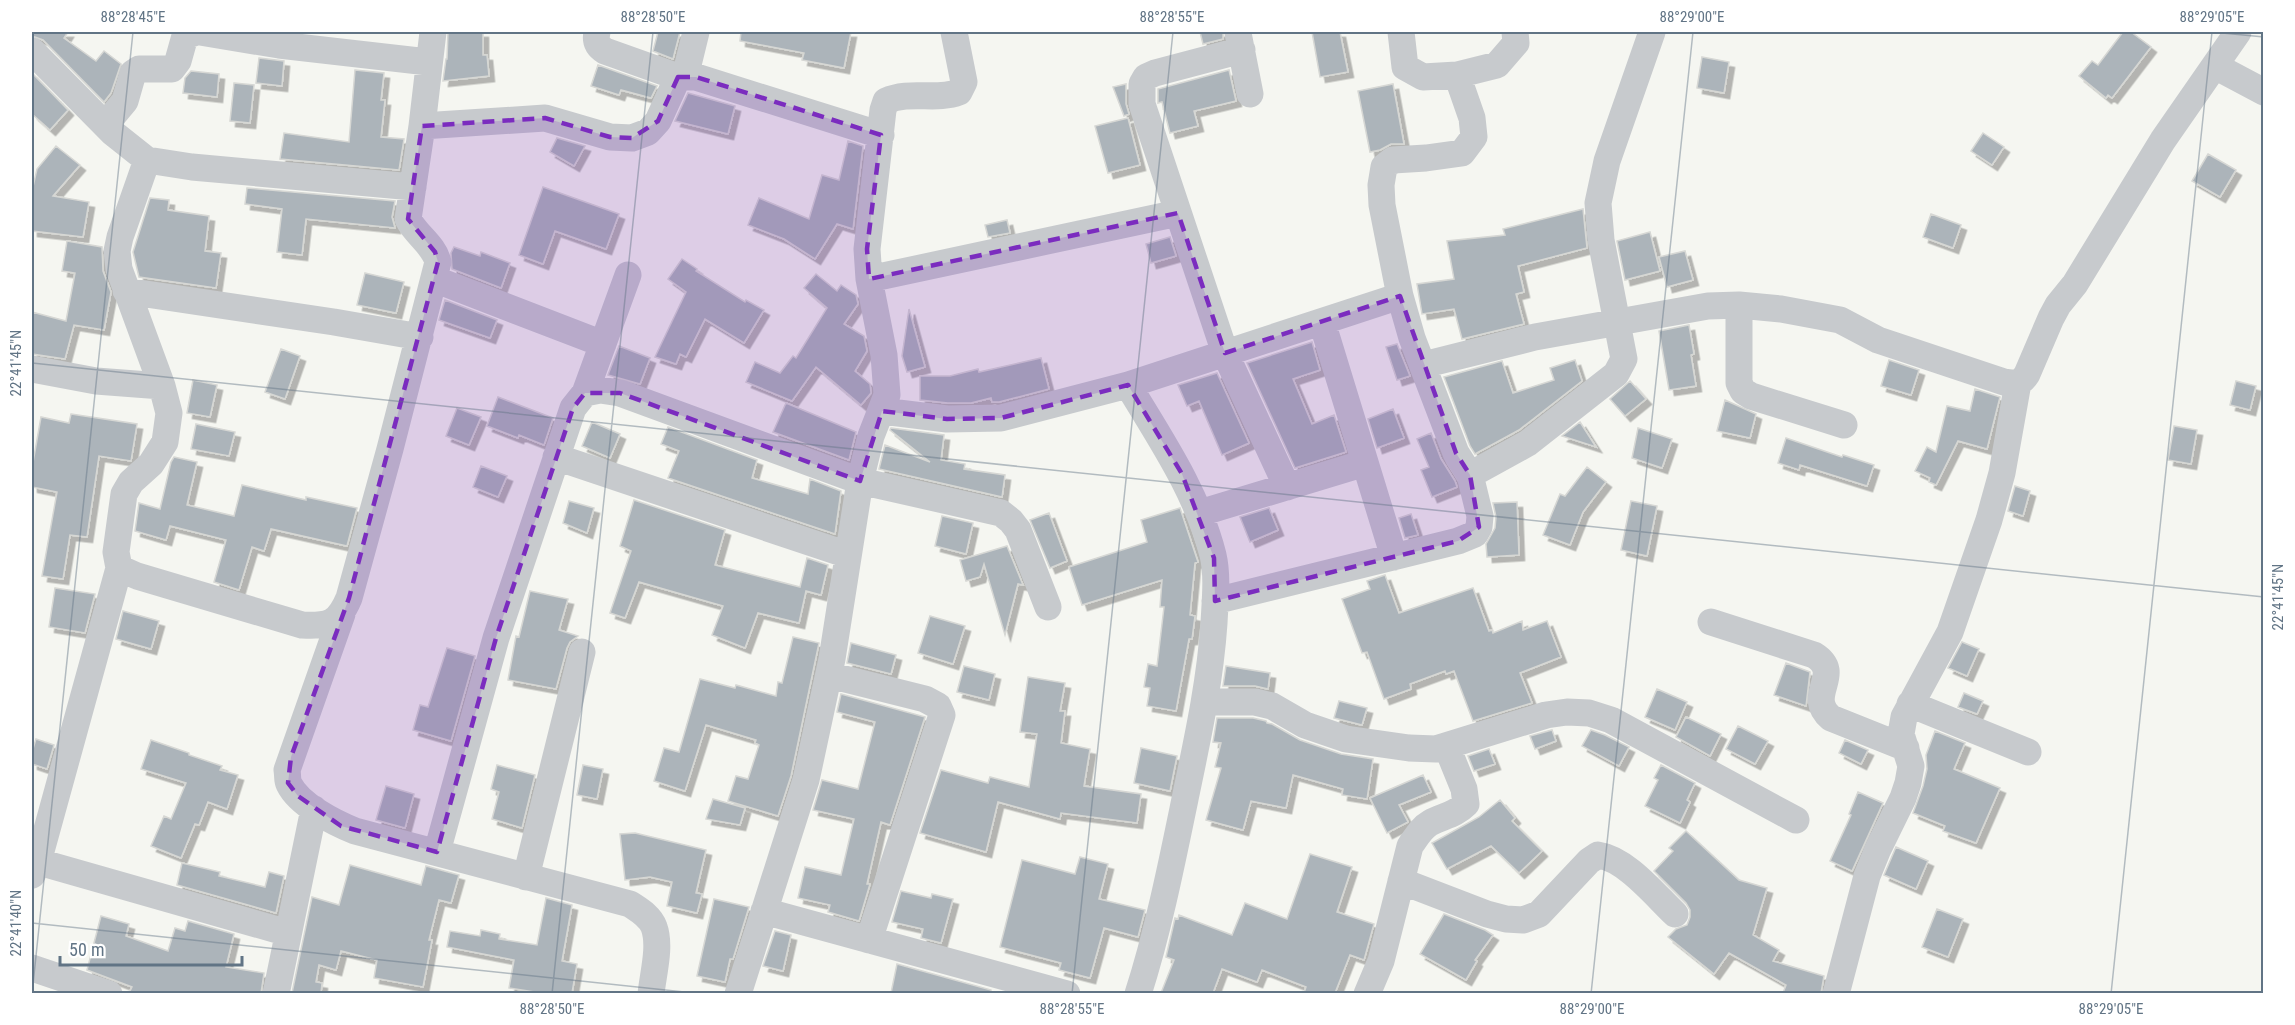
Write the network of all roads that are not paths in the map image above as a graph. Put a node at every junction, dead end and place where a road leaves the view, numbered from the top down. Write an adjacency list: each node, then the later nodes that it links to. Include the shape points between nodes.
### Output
1 (198, 32): 10 (street); 19 (street, via 185,36 178,62 172,69 139,69 133,73 125,101)
2 (433, 32): 13 (street)
3 (597, 32): 16 (street, via 599,48)
4 (696, 32): 16 (street)
5 (954, 32): 21 (street, via 964,82 959,92 949,96 897,96 886,101)
6 (1401, 32): 15 (street, via 1405,67 1423,77)
7 (1515, 32): 15 (street, via 1516,43 1497,64)
8 (1652, 32): 32 (street, via 1607,161 1598,203)
9 (2238, 32): 14 (street)
10 (280, 38): 13 (street)
11 (1240, 41): 18 (street); 24 (street, via 1155,73 1142,84 1142,104)
12 (32, 51): 19 (street)
13 (428, 62): 20 (street)
14 (2216, 66): 17 (street); 38 (street, via 2163,140 2075,284 2058,305 2024,381)
15 (1457, 75): 29 (street, via 1472,118 1474,137 1462,153 1393,160 1384,167 1382,205)
16 (682, 77): 20 (street, via 658,121 648,132 632,138 610,137 545,118); 21 (street, via 696,77)
17 (2264, 92)
18 (1250, 94)
19 (105, 125): 22 (street)
20 (423, 126): 23 (street)
21 (880, 135): 27 (street, via 867,249)
22 (147, 160): 23 (street); 28 (street, via 117,251)
23 (413, 187): 26 (street, via 408,219 414,232 435,252 438,262)
24 (1178, 213): 27 (street); 35 (street)
25 (628, 275): 34 (street)
26 (434, 279): 33 (street); 34 (street)
27 (869, 279): 42 (street, via 887,378)
28 (126, 291): 33 (street); 40 (street)
29 (1400, 296): 31 (street); 36 (street)
30 (1739, 304): 32 (street, via 1708,306); 38 (street, via 1840,321 1886,343 2004,382); 43 (street, via 1739,383 1743,391 1765,402)
31 (1322, 322): 35 (street); 45 (street)
32 (1617, 324): 36 (street, via 1535,337); 46 (street, via 1624,359 1616,374 1528,443)
33 (420, 337): 55 (street)
34 (603, 344): 41 (street)
35 (1225, 353): 39 (street); 48 (street)
36 (1423, 365): 46 (street, via 1456,453)
37 (32, 369): 40 (street, via 96,381)
38 (2018, 383): 60 (street, via 2006,455 1989,520 1950,632)
39 (1128, 385): 42 (street, via 1001,418 946,419); 49 (street, via 1182,474)
40 (162, 386): 52 (street, via 169,413 165,442 124,494 116,552)
41 (585, 393): 44 (street, via 573,408); 47 (street, via 620,393)
42 (882, 411): 47 (street)
43 (1844, 425)
44 (556, 458): 50 (street); 66 (street, via 496,638)
45 (1365, 463): 48 (street); 51 (street)
46 (1470, 475): 51 (street, via 1480,516 1475,534)
47 (860, 481): 50 (street); 54 (street, via 1000,513 1017,530)
48 (1287, 487): 49 (street)
49 (1200, 513): 53 (street, via 1214,558)
50 (848, 555): 58 (street)
51 (1394, 557): 53 (street)
52 (118, 568): 55 (street, via 302,625 326,626); 67 (street)
53 (1215, 601): 59 (street)
54 (1048, 607)
55 (342, 614): 64 (street, via 287,770 288,783)
56 (1711, 622): 62 (street, via 1822,660 1826,667 1820,697 1824,712)
57 (582, 652): 68 (street)
58 (829, 675): 70 (street, via 806,780); 73 (street, via 925,699 938,706 942,715)
59 (1205, 702): 61 (street, via 1256,702 1272,706 1305,725 1371,744); 80 (street, via 1177,840)
60 (1910, 704): 62 (street, via 1901,734); 63 (street)
61 (1447, 747): 65 (street, via 1546,715 1589,713 1611,720); 69 (street, via 1466,804 1421,830 1410,846)
62 (1906, 748): 82 (street, via 1911,766 1908,783 1867,876)
63 (2028, 753)
64 (314, 809): 66 (street, via 355,831); 72 (street)
65 (1796, 820)
66 (437, 852): 68 (street)
67 (34, 866): 72 (street)
68 (526, 877): 77 (street, via 630,904 645,914 654,927 656,948)
69 (1401, 881): 71 (street, via 1487,914 1523,920 1539,914 1598,855 1622,864); 81 (street, via 1381,961)
70 (764, 911): 73 (street); 78 (street)
71 (1675, 914)
72 (288, 933): 76 (street)
73 (869, 940): 79 (street)
74 (37, 978): 75 (street)
75 (105, 993)
76 (276, 993)
77 (651, 993)
78 (738, 993)
79 (1066, 993)
80 (1138, 993)
81 (1367, 993)
82 (1836, 993)

